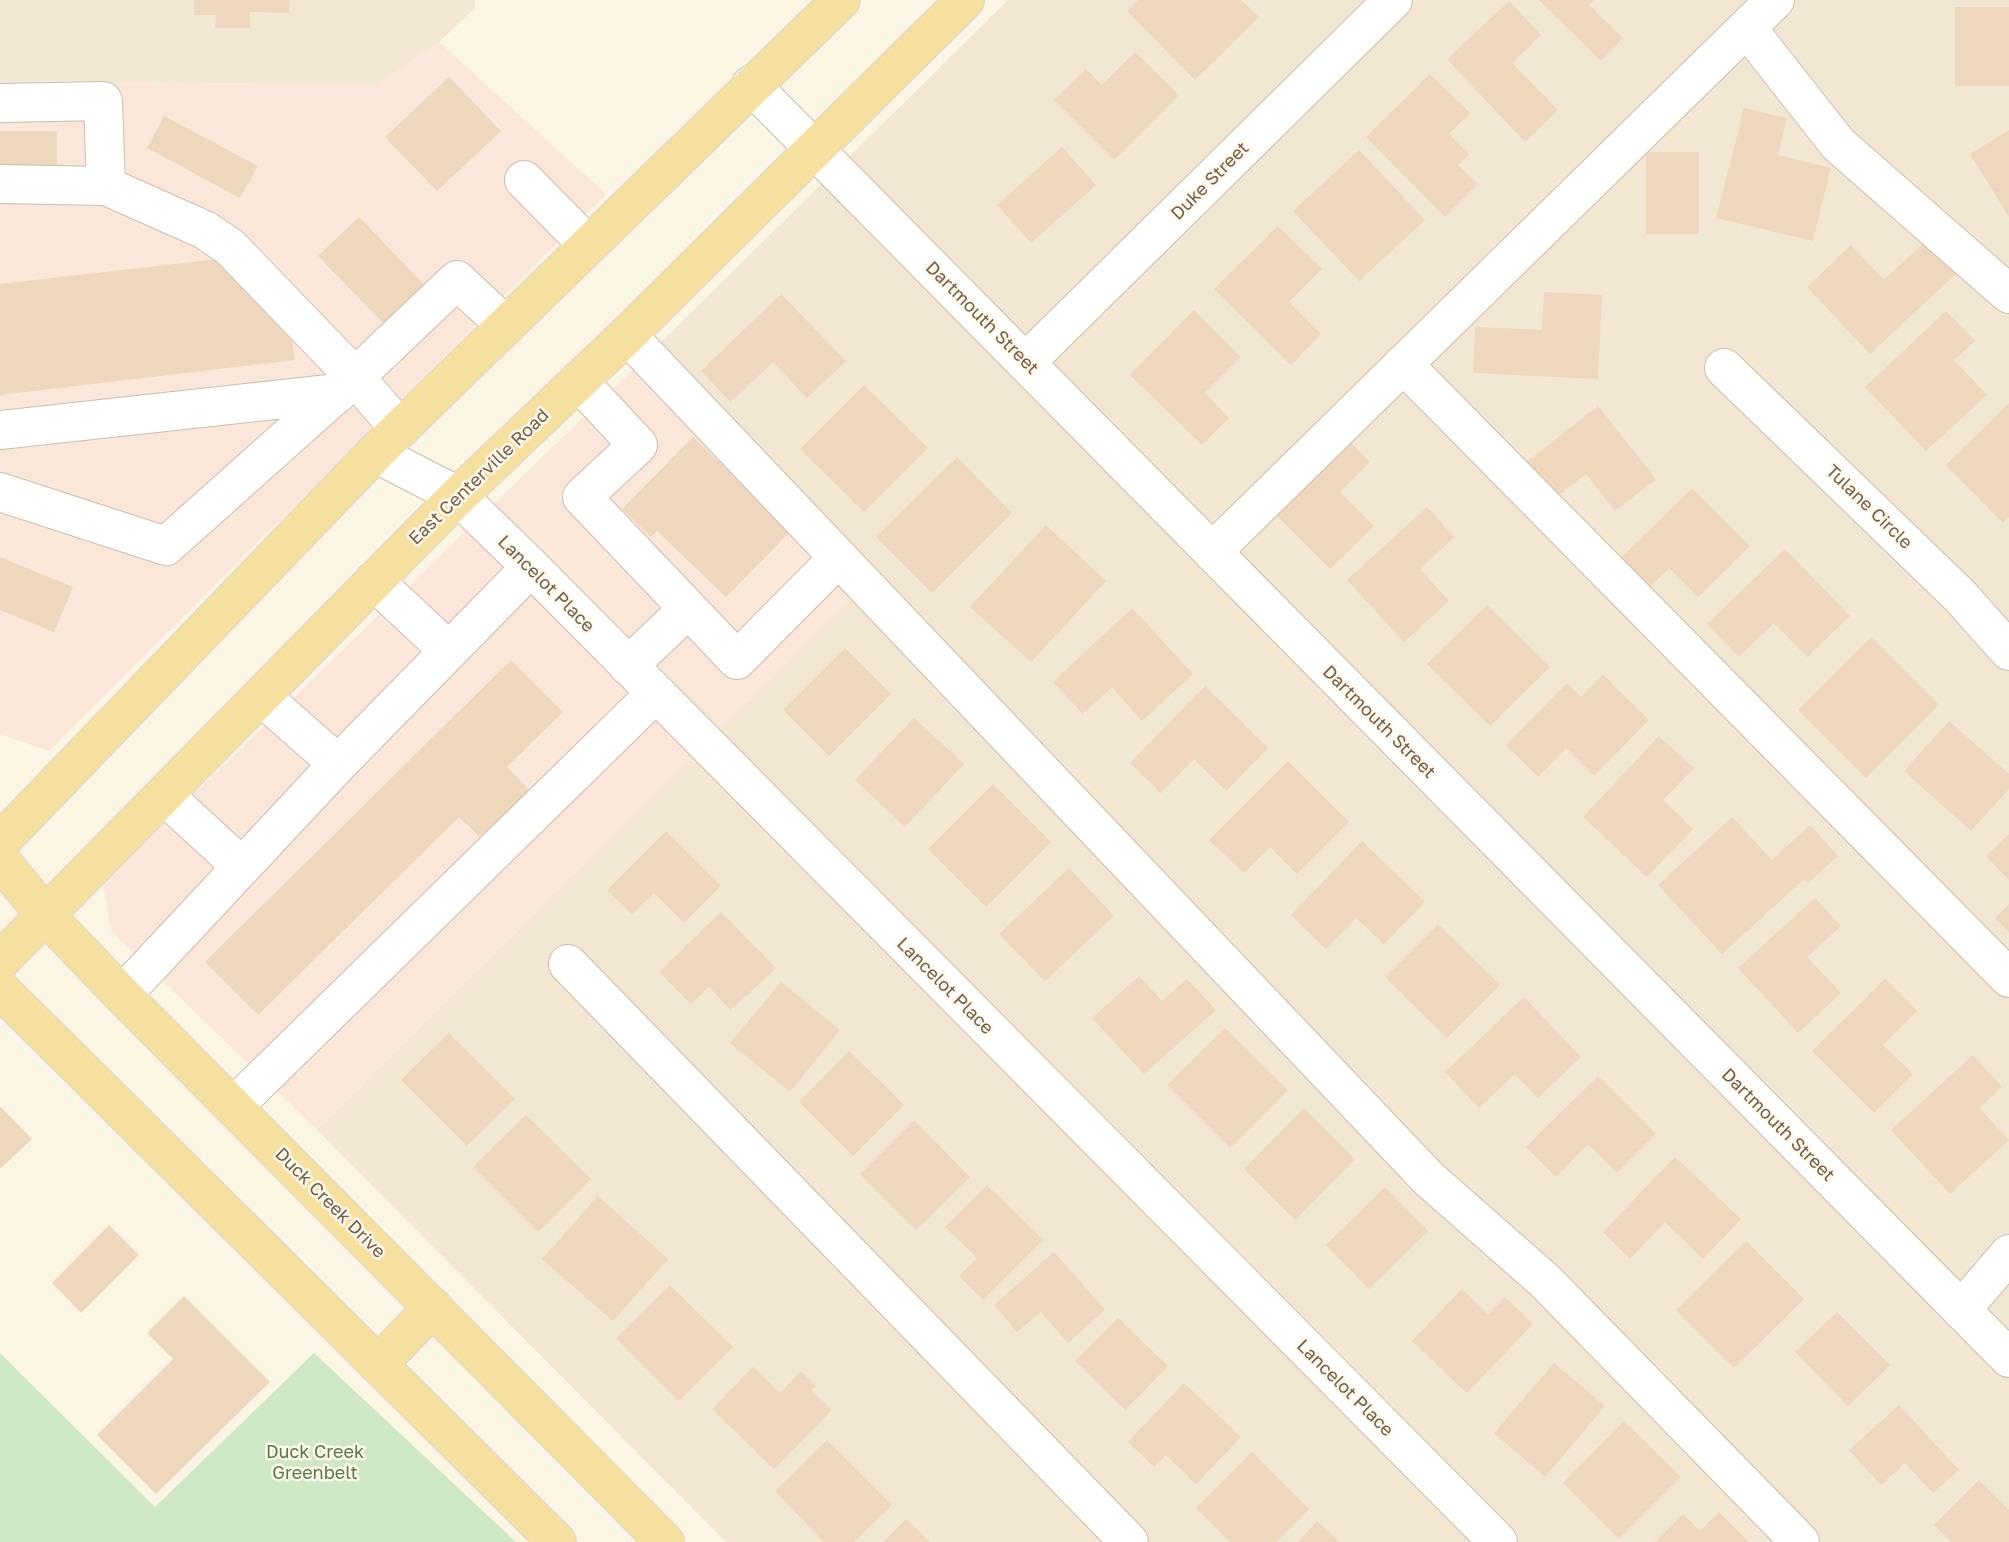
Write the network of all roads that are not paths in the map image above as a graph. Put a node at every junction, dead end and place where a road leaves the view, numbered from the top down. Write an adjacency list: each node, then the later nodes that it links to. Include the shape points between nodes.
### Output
1 (841, 0): 6 (main road)
2 (965, 0): 8 (main road, East Centerville Road)
3 (1393, 0): 16 (street, Duke Street)
4 (1775, 0): 5 (street)
5 (1747, 28): 13 (street, via 1838,144); 17 (street)
6 (751, 85): 8 (street, Dartmouth Street); 12 (main road)
7 (0, 103): 11 (street, via 103,101)
8 (813, 149): 15 (main road, East Centerville Road); 16 (street, Dartmouth Street)
9 (524, 180): 12 (street)
10 (0, 184): 11 (street)
11 (106, 186): 20 (street, via 205,230 230,247)
12 (589, 245): 14 (main road)
13 (2009, 294)
14 (506, 326): 20 (street, via 457,280); 22 (main road)
15 (627, 335): 19 (main road, East Centerville Road); 26 (street)
16 (1027, 362): 25 (street, Dartmouth Street)
17 (1403, 364): 25 (street); 43 (street)
18 (1724, 368): 31 (street, Tulane Circle, via 1960,596)
19 (578, 382): 24 (main road, East Centerville Road); 29 (street, via 638,444 582,497)
20 (346, 386): 21 (street); 22 (street); 23 (street, via 166,546)
21 (0, 430)
22 (388, 441): 24 (street, Lancelot Place); 37 (main road)
23 (0, 492)
24 (458, 496): 27 (street, Lancelot Place); 28 (main road, East Centerville Road)
25 (1212, 552): 49 (street, Dartmouth Street)
26 (838, 558): 29 (street, via 737,660); 56 (street, via 1429,1179 1545,1280)
27 (531, 568): 30 (street); 32 (street, Lancelot Place)
28 (374, 581): 30 (street); 34 (main road, East Centerville Road)
29 (688, 609): 32 (street)
30 (448, 650): 35 (street)
31 (2009, 651)
32 (628, 666): 33 (street, Lancelot Place)
33 (655, 694): 46 (street); 55 (street, Lancelot Place)
34 (262, 697): 35 (street); 36 (main road, East Centerville Road)
35 (338, 764): 39 (street)
36 (165, 796): 39 (street); 40 (main road, East Centerville Road)
37 (0, 842)
38 (0, 860): 40 (main road, Duck Creek Drive)
39 (242, 867): 45 (street)
40 (47, 916): 41 (main road, East Centerville Road); 45 (main road, Duck Creek Drive)
41 (0, 961)
42 (568, 964): 54 (street)
43 (2009, 978)
44 (0, 989): 51 (main road)
45 (122, 995): 46 (main road, Duck Creek Drive)
46 (234, 1106): 48 (main road, Duck Creek Drive)
47 (2009, 1254): 49 (street)
48 (433, 1307): 51 (main road); 53 (main road, Duck Creek Drive)
49 (1961, 1310): 50 (street, Dartmouth Street)
50 (2009, 1358)
51 (378, 1365): 52 (main road)
52 (557, 1542)
53 (665, 1542)
54 (1129, 1542)
55 (1498, 1542)
56 (1800, 1542)

